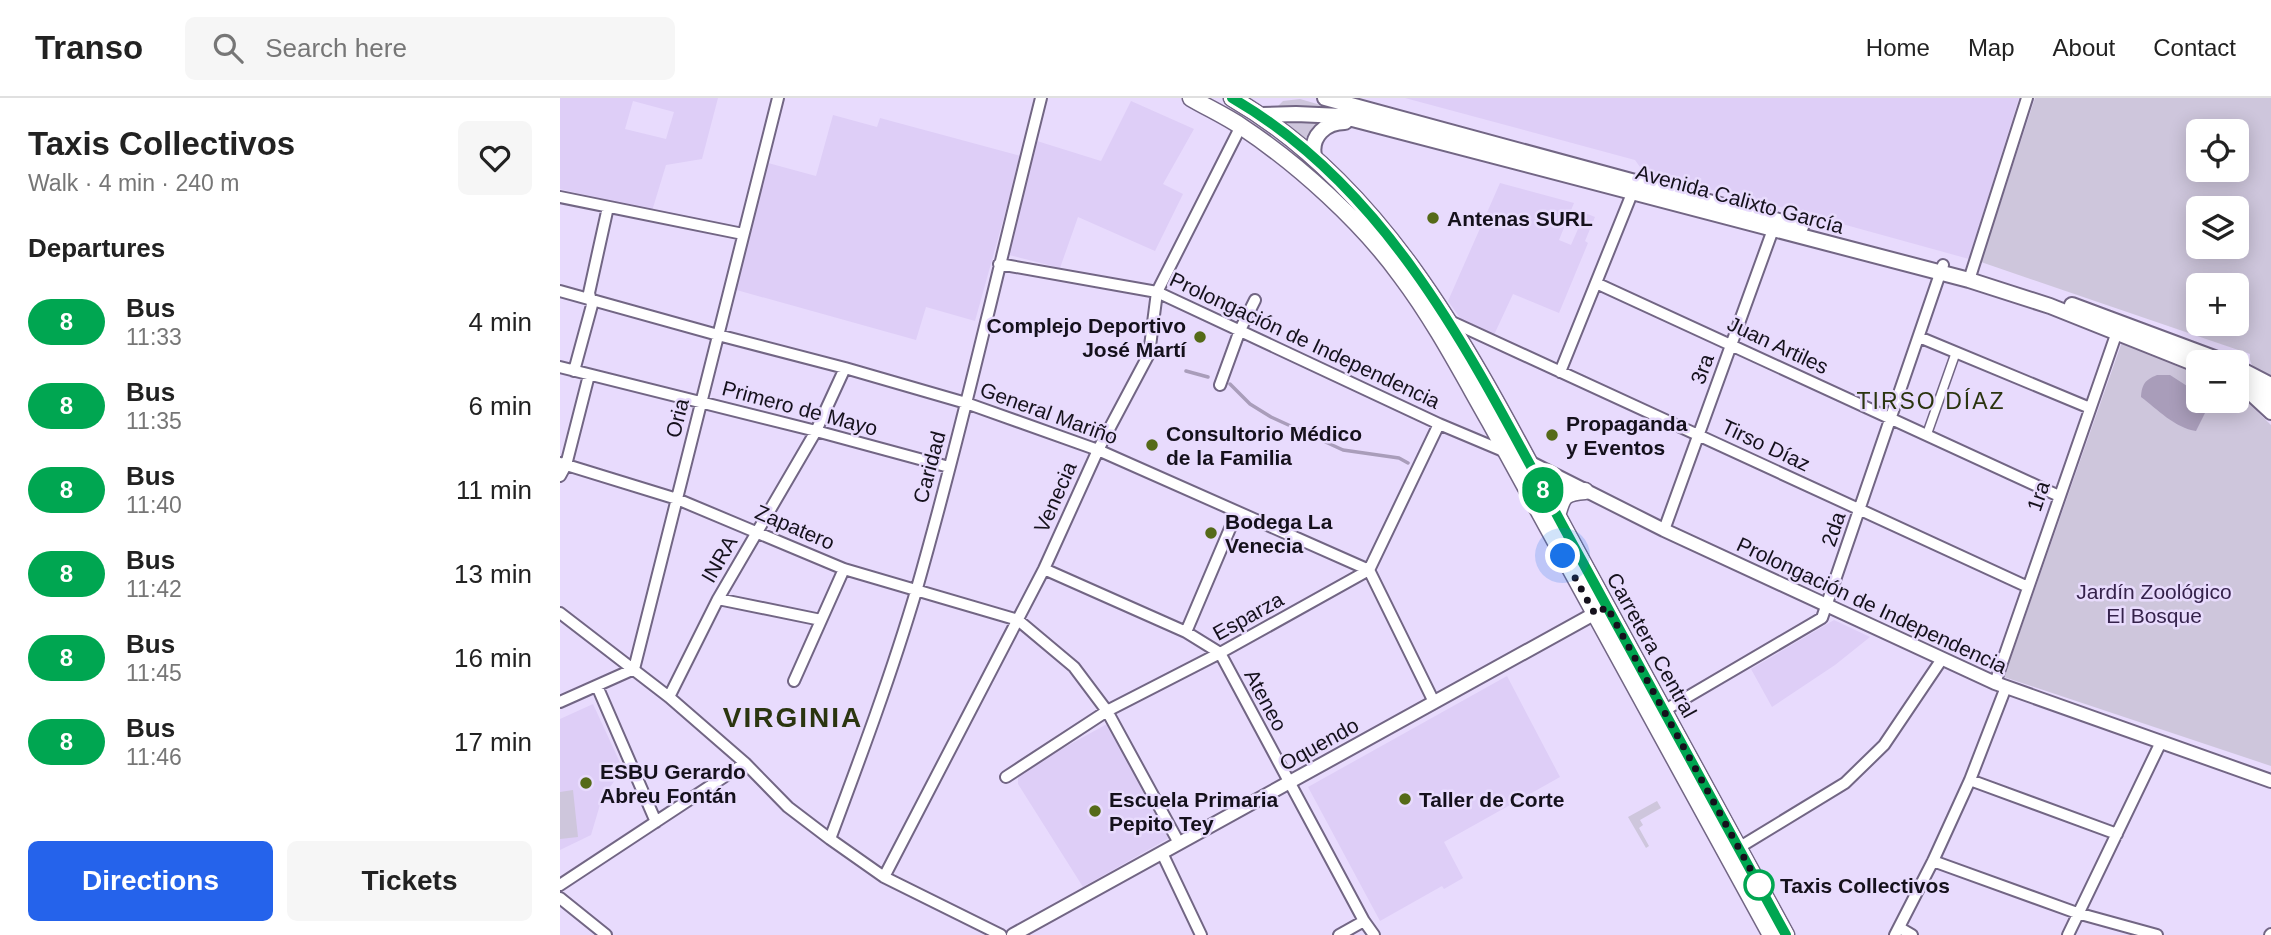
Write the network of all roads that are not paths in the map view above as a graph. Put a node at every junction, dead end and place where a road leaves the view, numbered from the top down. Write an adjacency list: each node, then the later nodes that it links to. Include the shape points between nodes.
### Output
1 (778, 98): 19 (street, Oria)
2 (1041, 98): 21 (street, Caridad)
3 (1194, 98): 8 (main road, via 1231,114); 10 (main road, Carretera Central)
4 (1232, 98): 8 (main road, Carretera Central)
5 (1267, 98): 8 (main road)
6 (1325, 98): 15 (main road, Avenida Calixto García)
7 (2027, 98): 23 (street)
8 (1262, 115): 9 (main road, Avenida Calixto García, via 1330,116); 11 (main road); 12 (main road, Carretera Central)
9 (1365, 122): 12 (main road, via 1327,126 1315,142); 15 (main road, Avenida Calixto García)
10 (1241, 126): 11 (main road, Carretera Central); 26 (street, Venecia)
11 (1262, 141): 14 (main road, Carretera Central)
12 (1314, 156): 13 (main road, Carretera Central)
13 (1333, 175): 14 (main road); 20 (main road, Carretera Central)
14 (1319, 188): 20 (main road, Carretera Central)
15 (1635, 188): 18 (main road, Avenida Calixto García); 24 (street)
16 (560, 197): 17 (street)
17 (608, 207): 19 (street); 27 (street)
18 (1775, 225): 22 (main road, Avenida Calixto García); 35 (street, 3ra)
19 (743, 234): 32 (street, Oria)
20 (1393, 254): 29 (main road, Carretera Central); 38 (main road, Carretera Central, via 1404,279)
21 (999, 264): 26 (street, Prolongación de Independencia); 52 (street, Caridad)
22 (1942, 269): 23 (main road, Avenida Calixto García); 33 (street, 2da)
23 (1970, 276): 30 (main road, Avenida Calixto García, via 2052,297)
24 (1596, 283): 35 (street, Juan Artiles); 43 (street)
25 (560, 291): 27 (street, General Mariño)
26 (1157, 292): 31 (street, Prolongación de Independencia); 62 (street, Venecia, via 1149,354)
27 (590, 300): 32 (street, General Mariño); 42 (street)
28 (1255, 300): 31 (street)
29 (1447, 320): 34 (street, Tirso Díaz); 38 (main road, Carretera Central)
30 (2119, 328): 36 (main road, Avenida Calixto García); 39 (main road, Avenida Calixto García); 53 (street, 1ra)
31 (1240, 330): 48 (street); 57 (street, Prolongación de Independencia)
32 (718, 335): 41 (street, General Mariño); 51 (street, Oria)
33 (1919, 337): 37 (street); 56 (street, 2da)
34 (1488, 339): 38 (street); 43 (street, Tirso Díaz)
35 (1731, 345): 56 (street, Juan Artiles); 60 (street, 3ra)
36 (2188, 350)
37 (1956, 352): 53 (street); 59 (street)
38 (1460, 354): 55 (main road, Carretera Central)
39 (2186, 359)
40 (560, 367): 42 (street, Primero de Mayo)
41 (845, 368): 52 (street, General Mariño); 58 (street, INRA)
42 (574, 371): 44 (street, Primero de Mayo)
43 (1560, 372): 60 (street, Tirso Díaz)
44 (589, 374): 51 (street, Primero de Mayo); 65 (street)
45 (2249, 379): 47 (main road)
46 (2249, 384): 50 (main road)
47 (2271, 384)
48 (1220, 385)
49 (2249, 389): 54 (street)
50 (2271, 399)
51 (701, 402): 58 (street, Primero de Mayo); 70 (street, Oria)
52 (966, 402): 62 (street, General Mariño); 66 (street, Caridad)
53 (2090, 408): 69 (street, 1ra)
54 (2271, 413)
55 (1496, 418): 61 (street, via 1479,435); 63 (main road, Carretera Central); 64 (main road, Carretera Central)
56 (1891, 418): 59 (street, Juan Artiles); 71 (street, 2da)
57 (1439, 424): 61 (street, Prolongación de Independencia); 78 (street)
58 (816, 430): 66 (street, Primero de Mayo); 75 (street, INRA)
59 (1927, 434): 69 (street, Juan Artiles)
60 (1699, 435): 71 (street, Tirso Díaz); 74 (street, 3ra)
61 (1468, 436): 63 (street, Prolongación de Independencia)
62 (1098, 450): 72 (street, General Mariño); 77 (street, Venecia)
63 (1507, 453): 64 (street, Prolongación de Independencia); 73 (main road, Carretera Central)
64 (1528, 462): 68 (street, Prolongación de Independencia); 73 (main road, Carretera Central)
65 (563, 464): 67 (street); 70 (street, Zapatero)
66 (949, 467): 80 (street, Caridad)
67 (560, 476)
68 (1585, 491): 73 (main road, via 1571,492 1562,499); 74 (street, Prolongación de Independencia)
69 (2059, 496): 79 (street, 1ra)
70 (677, 499): 75 (street, Zapatero); 90 (street, Oria)
71 (1860, 509): 79 (street, Tirso Díaz); 82 (street, 2da)
72 (1237, 512): 78 (street, General Mariño); 87 (street)
73 (1552, 521): 83 (main road, Carretera Central)
74 (1664, 530): 82 (street, Prolongación de Independencia)
75 (757, 532): 76 (street, Zapatero); 81 (street, INRA)
76 (844, 569): 80 (street, Zapatero); 85 (street)
77 (1044, 569): 86 (street, Venecia); 87 (street, Ateneo)
78 (1369, 570): 88 (street, Esparza); 96 (street)
79 (2028, 587): 92 (street, 1ra)
80 (916, 589): 86 (street, Zapatero); 107 (street, Caridad)
81 (718, 599): 85 (street); 94 (street, INRA)
82 (1827, 606): 89 (street, Prolongación de Independencia); 98 (street, 2da, via 1822,618)
83 (1601, 610): 96 (street, Oquendo); 98 (main road, Carretera Central)
84 (560, 613): 90 (street)
85 (821, 620): 91 (street)
86 (1018, 620): 97 (street, via 1074,667); 112 (street, Venecia)
87 (1186, 632): 88 (street, Ateneo)
88 (1220, 653): 97 (street, Esparza); 103 (street, Ateneo)
89 (1942, 659): 92 (street, Prolongación de Independencia); 109 (street, via 1884,745 1845,783)
90 (634, 668): 93 (street); 94 (street)
91 (794, 681)
92 (2001, 685): 99 (street, Prolongación de Independencia); 102 (street, 1ra)
93 (597, 686): 95 (street); 105 (street)
94 (669, 697): 100 (street)
95 (560, 702)
96 (1434, 702): 103 (street, Oquendo)
97 (1108, 711): 101 (street, Esparza); 108 (street)
98 (1658, 714): 109 (main road, Carretera Central)
99 (2161, 742): 104 (street, Prolongación de Independencia); 106 (street)
100 (745, 763): 105 (street); 107 (street, via 788,807)
101 (1006, 777)
102 (1970, 780): 106 (street); 111 (street, 1ra)
103 (1289, 783): 108 (street, Oquendo); 116 (street, Ateneo)
104 (2269, 783)
105 (656, 822): 113 (street)
106 (2117, 834): 115 (street)
107 (830, 839): 112 (street)
108 (1179, 843): 110 (street, Oquendo)
109 (1733, 851): 124 (main road, Carretera Central); 125 (main road, Carretera Central)
110 (1162, 853): 120 (street, Oquendo); 121 (street)
111 (1933, 861): 115 (street); 117 (street, 1ra)
112 (884, 877): 119 (street)
113 (560, 885)
114 (560, 898): 118 (street)
115 (2077, 913): 127 (street); 128 (street)
116 (1364, 920): 122 (street); 123 (street, Ateneo)
117 (1897, 932): 126 (street)
118 (606, 935)
119 (1001, 935)
120 (1013, 935)
121 (1202, 935)
122 (1339, 935)
123 (1374, 935)
124 (1771, 935)
125 (1786, 935)
126 (1912, 935)
127 (2068, 935)
128 (2157, 935)

